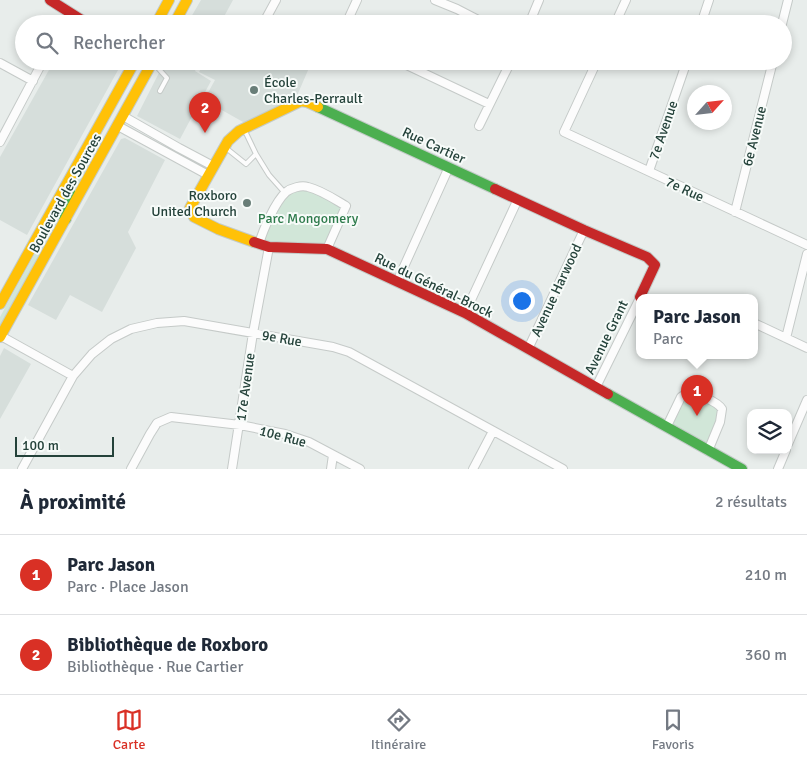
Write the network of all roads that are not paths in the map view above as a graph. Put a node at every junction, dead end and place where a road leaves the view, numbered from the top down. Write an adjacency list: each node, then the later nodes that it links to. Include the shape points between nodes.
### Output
1 (50, 0): 11 (street)
2 (169, 0): 13 (street)
3 (187, 0): 14 (street)
4 (276, 0): 15 (street)
5 (357, 0): 16 (street)
6 (435, 0): 17 (street)
7 (540, 0): 18 (street)
8 (626, 0): 19 (street)
9 (709, 0): 20 (street)
10 (788, 0): 21 (street)
11 (70, 13): 12 (street)
12 (73, 15)
13 (161, 15)
14 (179, 15)
15 (268, 15)
16 (350, 15)
17 (469, 15)
18 (533, 15)
19 (618, 15)
20 (704, 15)
21 (784, 15)
22 (0, 63): 32 (street)
23 (38, 70): 32 (street)
24 (130, 70): 45 (street, Boulevard des Sources)
25 (147, 70): 35 (street, Boulevard des Sources)
26 (160, 70): 33 (lane, via 167,78)
27 (417, 70): 34 (street)
28 (507, 70): 34 (street)
29 (593, 70): 44 (street, 7e Rue, via 564,132)
30 (685, 70): 44 (street, 7e Avenue)
31 (771, 70): 48 (street, 6e Avenue)
32 (32, 81): 39 (street)
33 (160, 91)
34 (490, 104): 37 (street)
35 (123, 116): 36 (street, Boulevard des Sources); 43 (street)
36 (118, 126): 43 (street); 49 (street, Boulevard des Sources)
37 (479, 126)
38 (244, 129): 40 (street, Rue Cartier); 41 (lane); 42 (street, Rue Cartier, via 301,101 307,102)
39 (0, 142)
40 (224, 146): 41 (lane, via 246,164); 43 (street, Rue Cartier)
41 (256, 154): 46 (lane)
42 (449, 167): 47 (street, Rue Cartier); 56 (street)
43 (210, 170): 51 (street, Rue du Général-Brock, via 190,208 191,212 218,229)
44 (649, 171): 48 (street, 7e Rue)
45 (70, 178): 49 (street, via 70,192 62,212); 58 (street, Boulevard des Sources)
46 (285, 193): 51 (street, 17e Avenue, via 265,229); 53 (street, via 306,186 346,206)
47 (518, 199): 50 (street, Rue Cartier); 60 (street)
48 (735, 212): 52 (street, 7e Rue)
49 (66, 219): 63 (street, Boulevard des Sources)
50 (584, 230): 55 (street, Rue Cartier, via 647,257); 66 (street, Avenue Harwood)
51 (264, 245): 53 (street, Rue du Général-Brock); 62 (street, 17e Avenue)
52 (807, 245)
53 (327, 249): 56 (street, Rue du Général-Brock)
54 (807, 254): 64 (street)
55 (655, 265): 57 (street, Avenue Grant)
56 (398, 282): 60 (street, Rue du Général-Brock)
57 (641, 294)
58 (0, 304)
59 (636, 305): 68 (street, Avenue Grant)
60 (465, 312): 66 (street, Rue du Général-Brock)
61 (758, 326): 64 (street)
62 (253, 333): 67 (street, 9e Rue, via 184,321 157,323 111,340 92,354); 70 (street, 17e Avenue); 72 (street, 9e Rue, via 349,352)
63 (0, 337): 67 (street)
64 (786, 338): 65 (street)
65 (807, 348)
66 (528, 349): 68 (street, Rue du Général-Brock)
67 (73, 376): 77 (street, 9e Rue)
68 (596, 387): 71 (street, Rue du Général-Brock)
69 (807, 400): 73 (street)
70 (240, 426): 76 (street, 10e Rue, via 285,434); 78 (street, 10e Rue, via 171,417 157,423); 79 (street, 17e Avenue)
71 (667, 426): 74 (street, Rue du Général-Brock); 74 (street, via 686,393 692,392 719,404 722,409 720,422)
72 (493, 432): 82 (street); 83 (street, 9e Rue)
73 (792, 435)
74 (708, 451): 84 (street, Rue du Général-Brock)
75 (784, 454): 85 (street)
76 (333, 455): 80 (street); 81 (street, 10e Rue)
77 (22, 469)
78 (131, 469)
79 (232, 469)
80 (331, 469)
81 (360, 469)
82 (473, 469)
83 (563, 469)
84 (742, 469)
85 (778, 469)

